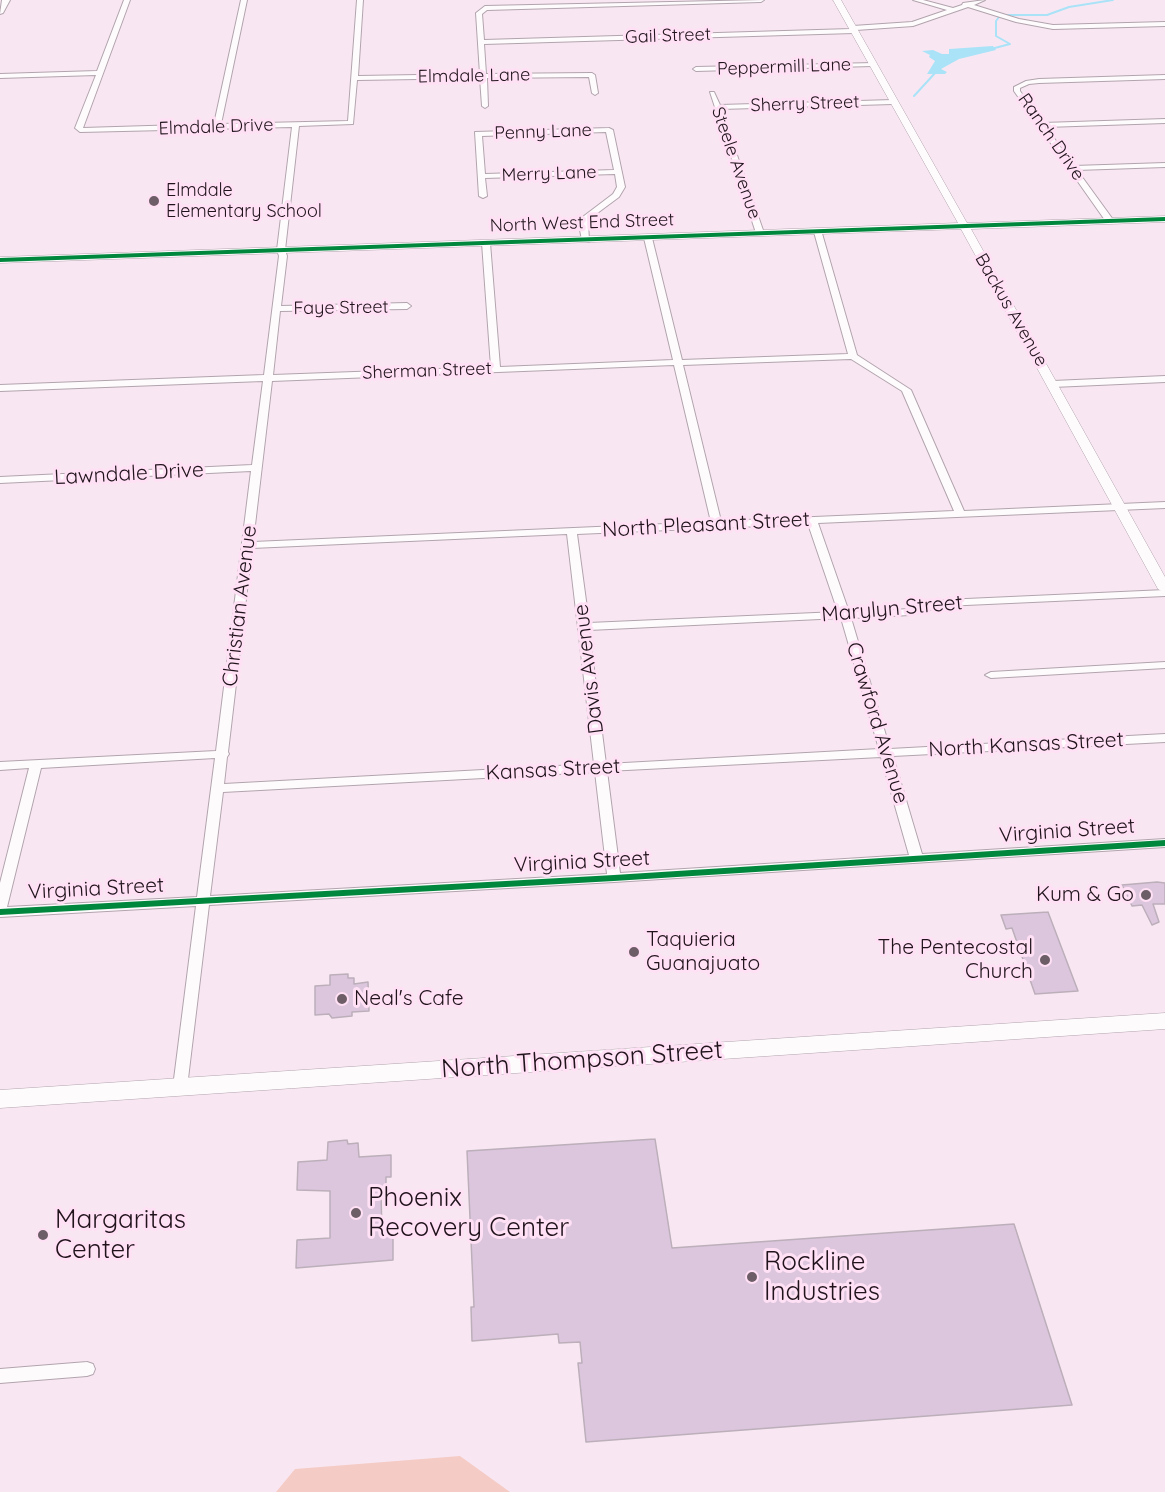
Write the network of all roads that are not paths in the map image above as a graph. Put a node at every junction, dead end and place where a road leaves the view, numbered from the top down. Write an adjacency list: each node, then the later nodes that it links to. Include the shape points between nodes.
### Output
1 (6, 0): 11 (main road)
2 (127, 0): 17 (street)
3 (244, 0): 30 (street)
4 (360, 0): 21 (street)
5 (761, 0): 14 (street, via 485,8 479,13)
6 (837, 0): 13 (street, Backus Avenue)
7 (916, 0): 10 (street)
8 (982, 0): 9 (street, Gail Street)
9 (965, 4): 10 (street, Gail Street); 12 (street, via 1024,23 1053,27)
10 (950, 9): 13 (street, Gail Street, via 913,24)
11 (0, 11)
12 (1165, 24)
13 (854, 29): 14 (street, Gail Street); 15 (street, Backus Avenue)
14 (481, 42): 18 (street)
15 (872, 64): 16 (street, Peppermill Lane); 24 (street, Backus Avenue)
16 (696, 69)
17 (100, 73): 19 (street); 30 (street, Elmdale Drive, via 80,130)
18 (483, 75): 21 (street, Elmdale Lane); 22 (street, Elmdale Lane, via 592,75); 25 (street)
19 (0, 76)
20 (1165, 77): 29 (street, Ranch Drive, via 1020,84 1017,91)
21 (356, 78): 28 (street, Elmdale Drive, via 351,123)
22 (595, 93)
23 (712, 93): 26 (street, Steele Avenue)
24 (893, 102): 26 (street, Sherry Street); 38 (street, Backus Avenue)
25 (485, 106)
26 (717, 107): 40 (street, Steele Avenue)
27 (1165, 121): 29 (street)
28 (296, 124): 30 (street, Elmdale Drive); 44 (street, Christian Avenue)
29 (1041, 125): 32 (street, Ranch Drive)
30 (217, 127)
31 (1165, 165): 32 (street)
32 (1072, 168): 37 (street, Ranch Drive)
33 (618, 172): 34 (street, Merry Lane); 34 (street, Penny Lane, via 609,130 478,134); 42 (street, via 621,187 616,195 584,219)
34 (481, 176): 35 (street)
35 (483, 196)
36 (1165, 219): 37 (street, North West End Street)
37 (1110, 221): 38 (street, North West End Street)
38 (963, 226): 39 (street, North West End Street); 53 (street, Backus Avenue)
39 (818, 232): 40 (street, North West End Street); 48 (street)
40 (760, 234): 41 (street, North West End Street)
41 (648, 238): 42 (street, North West End Street); 49 (street)
42 (586, 240): 43 (street, North West End Street)
43 (486, 243): 44 (street, North West End Street); 50 (street)
44 (281, 250): 45 (street, North West End Street); 47 (street, Christian Avenue)
45 (0, 260)
46 (407, 306): 47 (street, Faye Street)
47 (276, 309): 51 (street, Christian Avenue)
48 (853, 356): 49 (street, Sherman Street); 59 (street, via 906,390)
49 (677, 362): 50 (street, Sherman Street); 61 (street)
50 (496, 369): 51 (street, Sherman Street)
51 (267, 377): 54 (street, Sherman Street); 55 (street, Christian Avenue)
52 (1165, 380): 53 (street)
53 (1053, 384): 58 (street, Backus Avenue)
54 (0, 388)
55 (257, 468): 56 (street, Lawndale Drive); 63 (street, Christian Avenue)
56 (0, 480)
57 (1165, 505): 58 (street, North Pleasant Street)
58 (1121, 507): 59 (street, North Pleasant Street); 64 (street, Backus Avenue)
59 (960, 513): 60 (street, North Pleasant Street)
60 (813, 520): 61 (street, North Pleasant Street); 65 (street, Crawford Avenue)
61 (717, 525): 62 (street, North Pleasant Street)
62 (572, 532): 63 (street, North Pleasant Street); 66 (street, Davis Avenue)
63 (247, 545): 71 (street, Christian Avenue)
64 (1165, 591): 65 (street, Marylyn Street, via 944,603 910,612)
65 (845, 615): 66 (street, Marylyn Street); 70 (street, Crawford Avenue)
66 (584, 627): 74 (street, Davis Avenue)
67 (1165, 665): 68 (street)
68 (991, 675)
69 (1165, 738): 70 (street, North Kansas Street)
70 (886, 753): 74 (street, Kansas Street); 77 (street, Crawford Avenue)
71 (223, 754): 72 (street); 75 (street, Christian Avenue)
72 (36, 764): 73 (street); 80 (street)
73 (0, 766)
74 (600, 767): 75 (street, Kansas Street); 78 (street, Davis Avenue)
75 (219, 788): 79 (street, Christian Avenue)
76 (1165, 843): 77 (street, Virginia Street)
77 (917, 859): 78 (street, Virginia Street)
78 (614, 878): 79 (street, Virginia Street)
79 (205, 901): 80 (street, Virginia Street); 82 (street, Christian Avenue)
80 (0, 911)
81 (1165, 1021): 82 (main road, North Thompson Street)
82 (180, 1087): 83 (main road, North Thompson Street)
83 (0, 1099)
84 (87, 1369): 85 (street)
85 (0, 1376)

